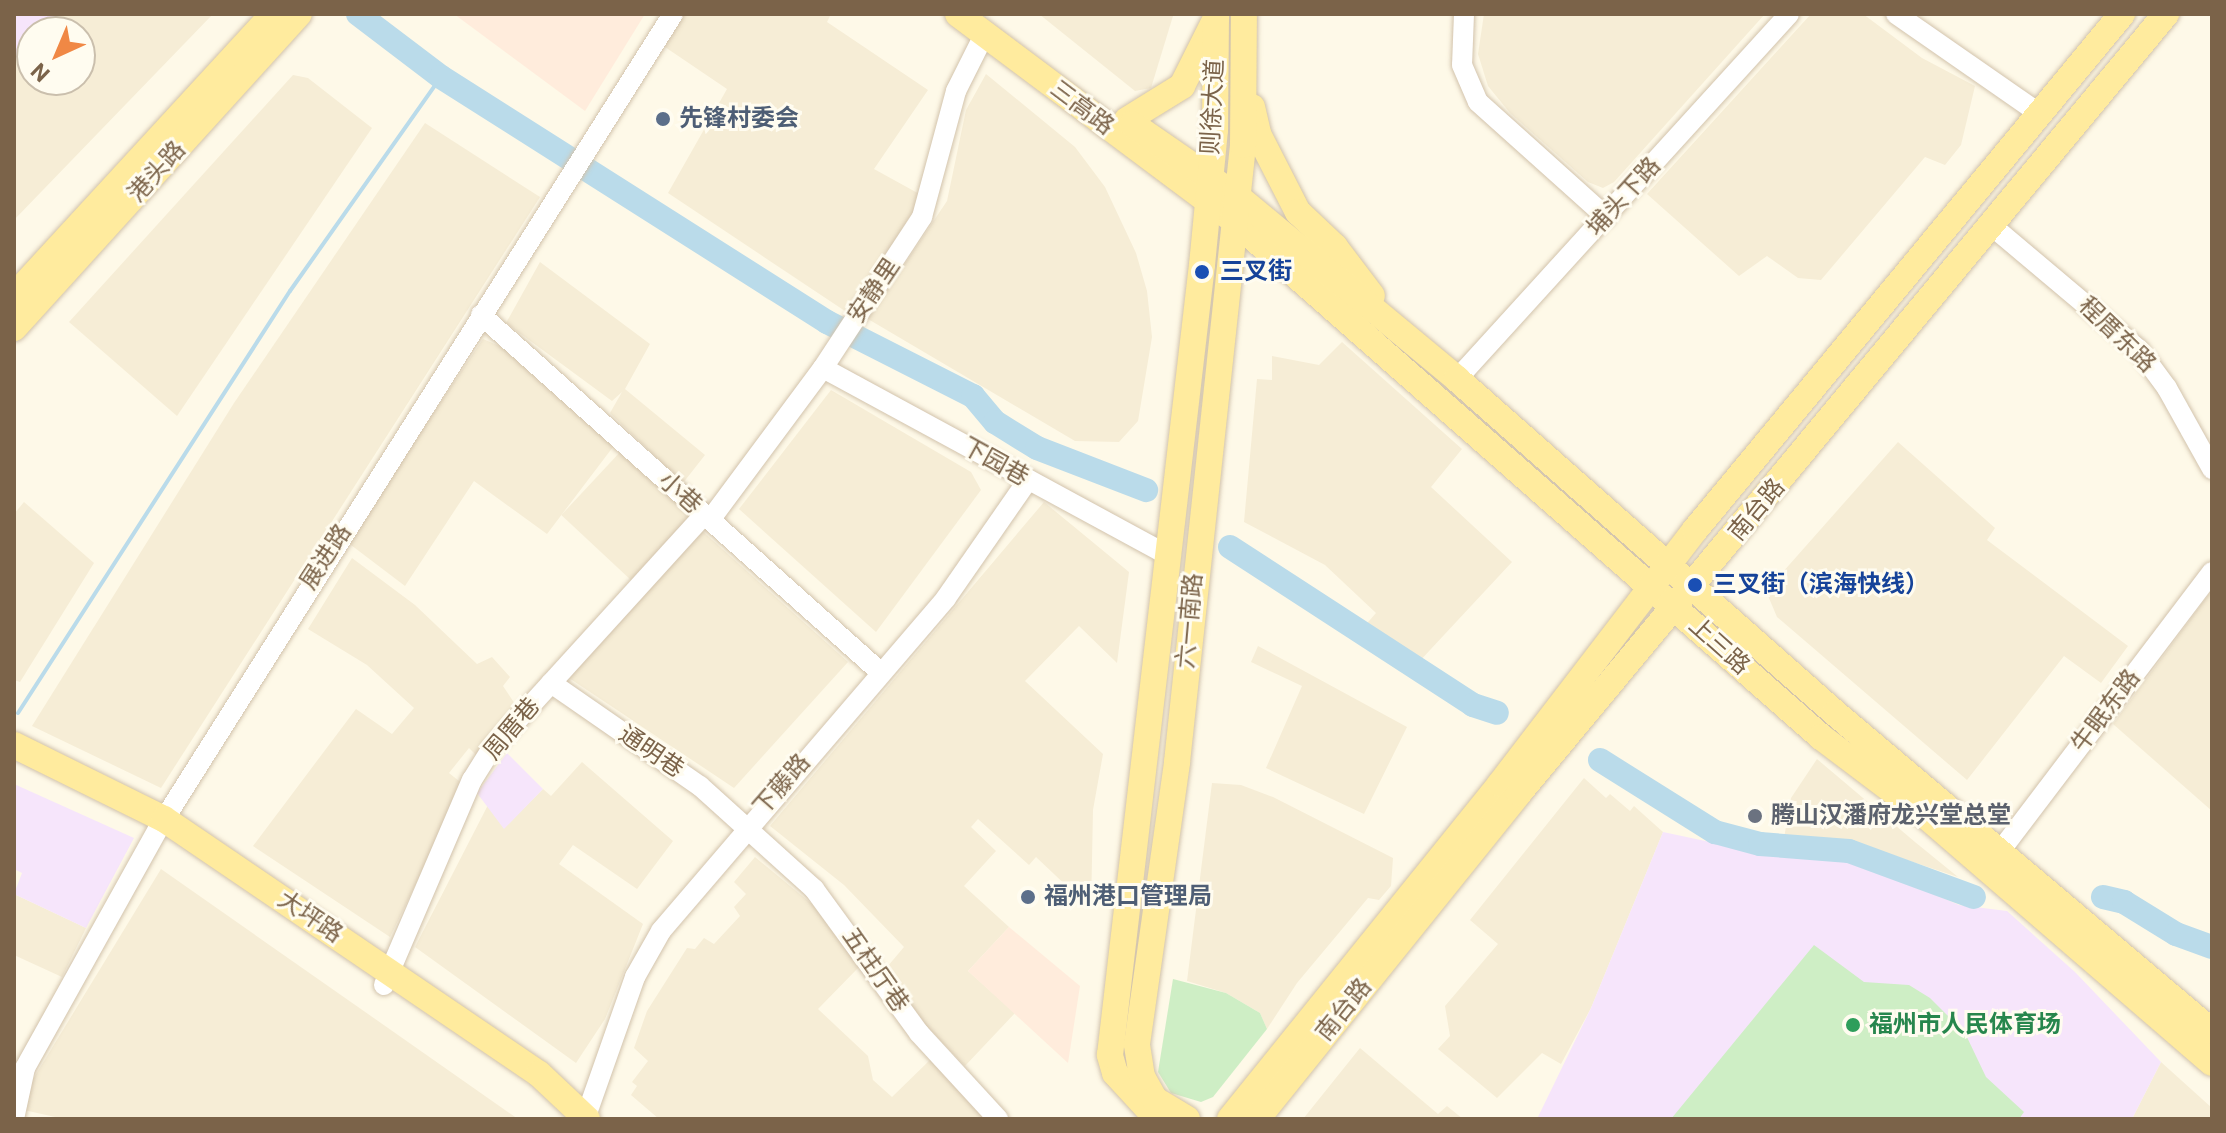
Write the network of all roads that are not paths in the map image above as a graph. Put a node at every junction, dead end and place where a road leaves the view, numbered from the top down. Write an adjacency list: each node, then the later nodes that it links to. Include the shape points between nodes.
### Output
1 (273, 14): 19 (main road, 港头路)
2 (299, 14): 19 (main road, 港头路)
3 (673, 14): 20 (street, 展进路)
4 (958, 14): 12 (main road, 三高路)
5 (1464, 14): 17 (street, via 1462,65 1478,102)
6 (1789, 14): 17 (street, 埔头下路)
7 (1896, 14): 13 (street)
8 (2122, 14): 13 (main road, 南台路)
9 (2166, 14): 18 (main road, 南台路)
10 (1216, 16): 14 (main road, via 1182,86); 15 (main road, 则徐大道)
11 (1244, 22): 16 (main road, 则徐大道, via 1245,114); 21 (main road, via 1254,125 1290,199 1356,272)
12 (985, 24): 14 (main road, 三高路); 15 (main road, 三高路); 23 (street, 安静里, via 956,91 925,209)
13 (2040, 114): 29 (main road, 南台路)
14 (1127, 120): 15 (main road, 三高路)
15 (1208, 188): 16 (main road); 28 (main road, 则徐大道)
16 (1235, 208): 21 (main road, 上三路); 31 (main road, 上三路); 48 (main road, 六一南路, via 1177,762 1137,1044 1142,1077 1155,1100)
17 (1606, 217): 24 (street, 埔头下路)
18 (1992, 226): 25 (street, 程厝东路, via 2139,350); 32 (main road, 南台路)
19 (23, 289): 22 (main road, 港头路)
20 (481, 315): 27 (street, 小巷); 37 (street, 展进路)
21 (1392, 326): 24 (main road, 上三路)
22 (14, 328)
23 (828, 360): 26 (street, 下园巷); 27 (street, 安静里)
24 (1457, 379): 29 (main road, 上三路)
25 (2212, 469)
26 (1028, 480): 28 (street, 下园巷); 34 (street, 下藤路, via 946,598)
27 (707, 517): 34 (street, 小巷); 35 (street, 周厝巷)
28 (1168, 555): 47 (main road, 六一南路, via 1110,1055 1115,1073)
29 (1669, 565): 31 (main road, 南台路); 32 (main road, 上三路)
30 (2212, 572): 39 (street, 牛眠东路)
31 (1653, 587): 33 (main road, 上三路); 43 (main road, 南台路)
32 (1694, 587): 33 (main road, 南台路); 39 (main road, 上三路)
33 (1676, 608): 42 (main road, 上三路, via 1821,737 1927,817); 43 (main road, 南台路)
34 (879, 671): 38 (street, 下藤路)
35 (551, 683): 38 (street, 通明巷, via 686,776); 40 (street, 周厝巷, via 491,749 472,780)
36 (15, 750): 37 (main road)
37 (161, 824): 40 (main road); 44 (street, 展进路, via 25,1068)
38 (747, 826): 45 (street, 下藤路, via 685,898 644,960); 46 (street, 五柱厅巷, via 831,907 919,1033)
39 (2001, 850): 41 (main road, 上三路)
40 (387, 978): 45 (main road)
41 (2212, 1032)
42 (2212, 1063)
43 (1254, 1107): 49 (main road); 50 (main road, 南台路)
44 (14, 1119)
45 (586, 1119)
46 (998, 1119)
47 (1157, 1119)
48 (1187, 1119)
49 (1213, 1119)
50 (1230, 1119)

